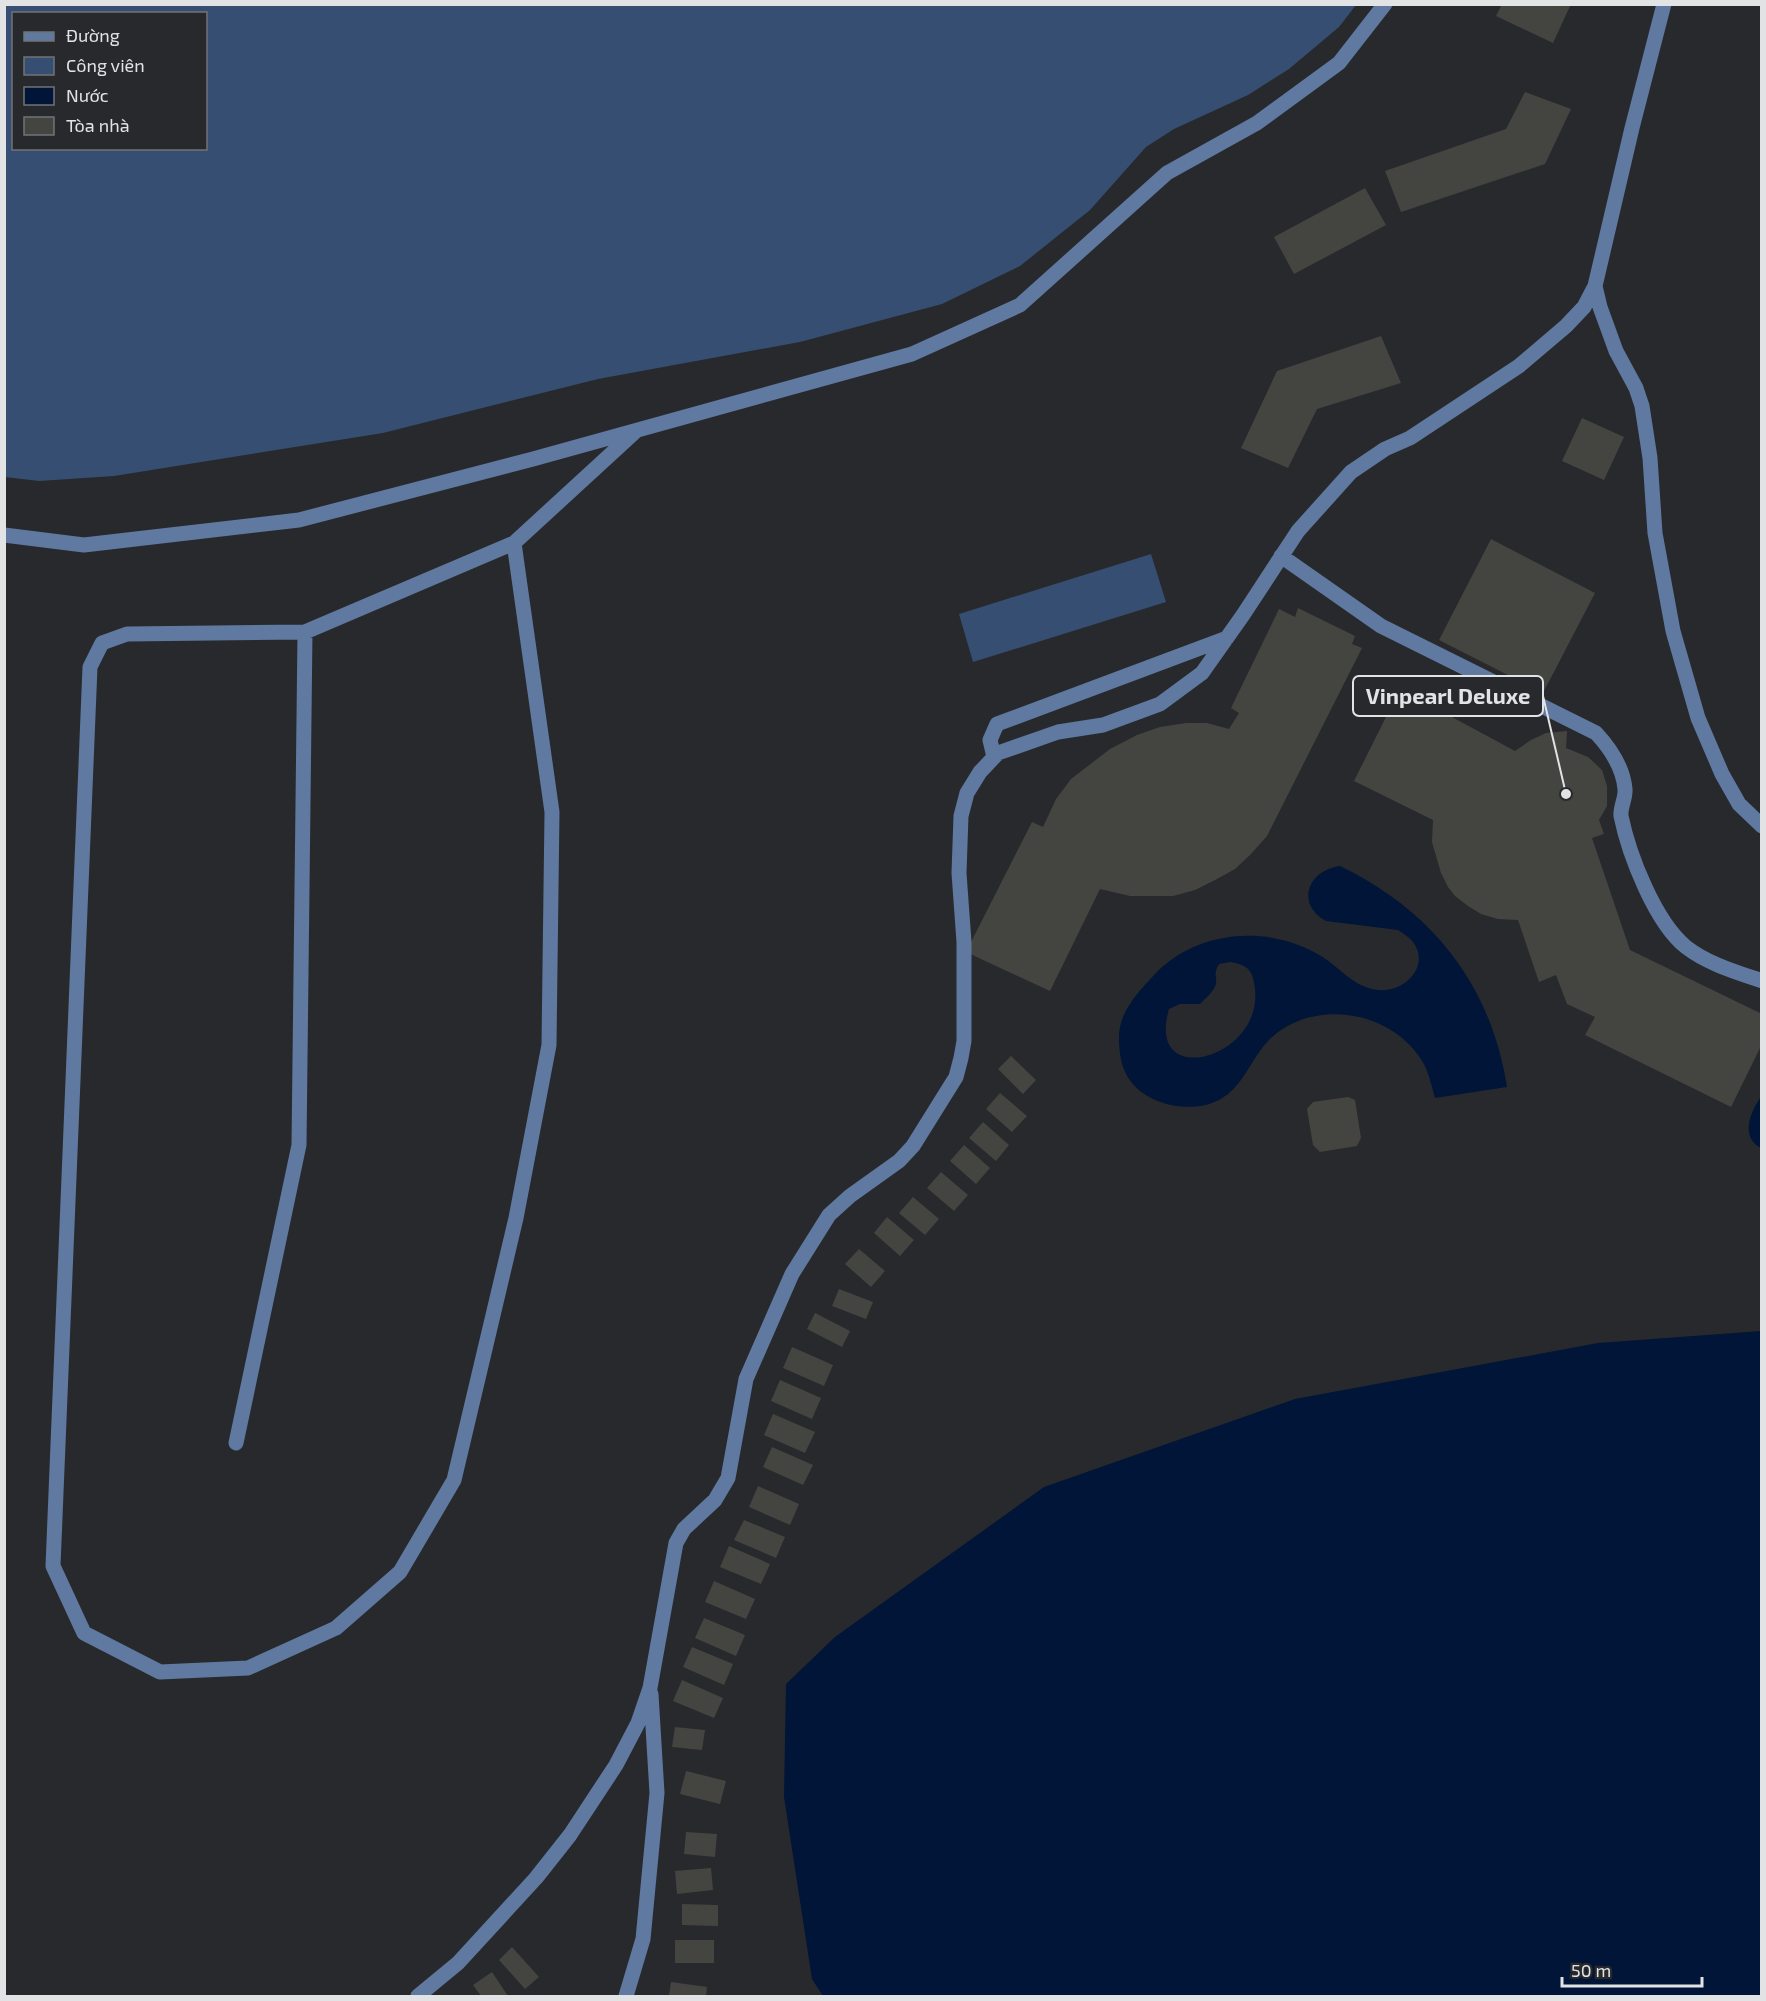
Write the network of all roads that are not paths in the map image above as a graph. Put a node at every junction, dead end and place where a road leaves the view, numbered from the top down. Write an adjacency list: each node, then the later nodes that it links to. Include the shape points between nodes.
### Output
1 (1385, 4): 4 (street, via 1339,63 1257,123 1167,174 1020,305 912,354)
2 (1664, 4): 3 (street)
3 (1595, 286): 7 (street, via 1584,307 1520,366 1351,472); 11 (street, via 1616,351 1642,406 1655,532 1673,631 1698,718 1739,804)
4 (636, 430): 5 (street, via 299,520 84,545); 6 (street)
5 (4, 535)
6 (514, 543): 8 (street); 8 (street, via 552,812 549,1045 516,1218 454,1480 400,1572 336,1628 248,1668 160,1672 84,1633 53,1566 90,667 102,643 127,633)
7 (1281, 556): 9 (street); 12 (street, via 1381,626 1596,733 1611,750 1619,768 1625,790 1621,814 1655,908 1687,947 1717,965)
8 (304, 632): 13 (street, via 298,1145)
9 (1227, 638): 10 (street, via 1202,673 1160,704 1103,725 1029,741); 10 (street, via 996,724 990,740)
10 (994, 757): 14 (street, via 967,793 961,816 964,1041 956,1077 913,1146 829,1215 792,1274 746,1379 728,1478 715,1500 684,1528 676,1543)
11 (1761, 826)
12 (1761, 981)
13 (236, 1443)
14 (650, 1688): 15 (street, via 638,1723 616,1765 570,1835 495,1926 458,1964); 16 (street, via 657,1793 643,1939)
15 (418, 1996)
16 (626, 1996)

